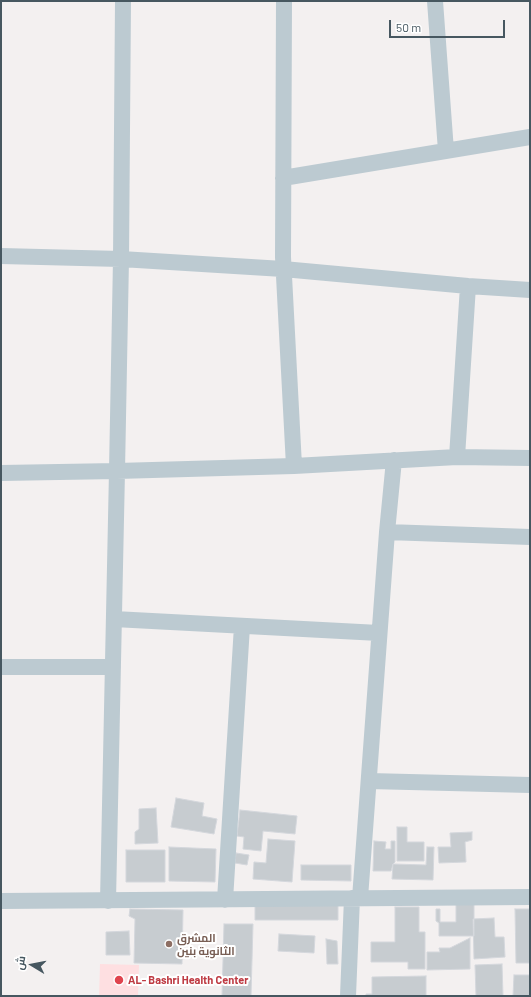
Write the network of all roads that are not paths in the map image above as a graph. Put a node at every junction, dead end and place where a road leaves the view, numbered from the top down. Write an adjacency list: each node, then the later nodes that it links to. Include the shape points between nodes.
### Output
1 (123, 1): 8 (street)
2 (284, 1): 6 (street)
3 (435, 1): 5 (street)
4 (530, 137): 5 (street)
5 (446, 151): 6 (street)
6 (283, 178): 9 (street)
7 (1, 256): 8 (street)
8 (121, 259): 9 (street); 16 (street)
9 (283, 269): 10 (street); 15 (street)
10 (468, 286): 11 (street); 12 (street)
11 (530, 290)
12 (457, 457): 13 (street); 14 (street)
13 (530, 458)
14 (394, 460): 15 (street); 18 (street)
15 (294, 466): 16 (street)
16 (117, 471): 17 (street); 20 (street)
17 (1, 473)
18 (386, 532): 19 (street); 22 (street)
19 (530, 537)
20 (114, 619): 21 (street); 24 (street)
21 (242, 626): 22 (street); 30 (street)
22 (379, 633): 25 (street)
23 (1, 667): 24 (street)
24 (114, 667): 29 (street)
25 (369, 781): 26 (street); 28 (street)
26 (530, 785)
27 (530, 897): 28 (street)
28 (356, 898): 30 (street); 32 (street)
29 (108, 900): 30 (street); 31 (street)
30 (225, 900)
31 (1, 901)
32 (348, 996)

